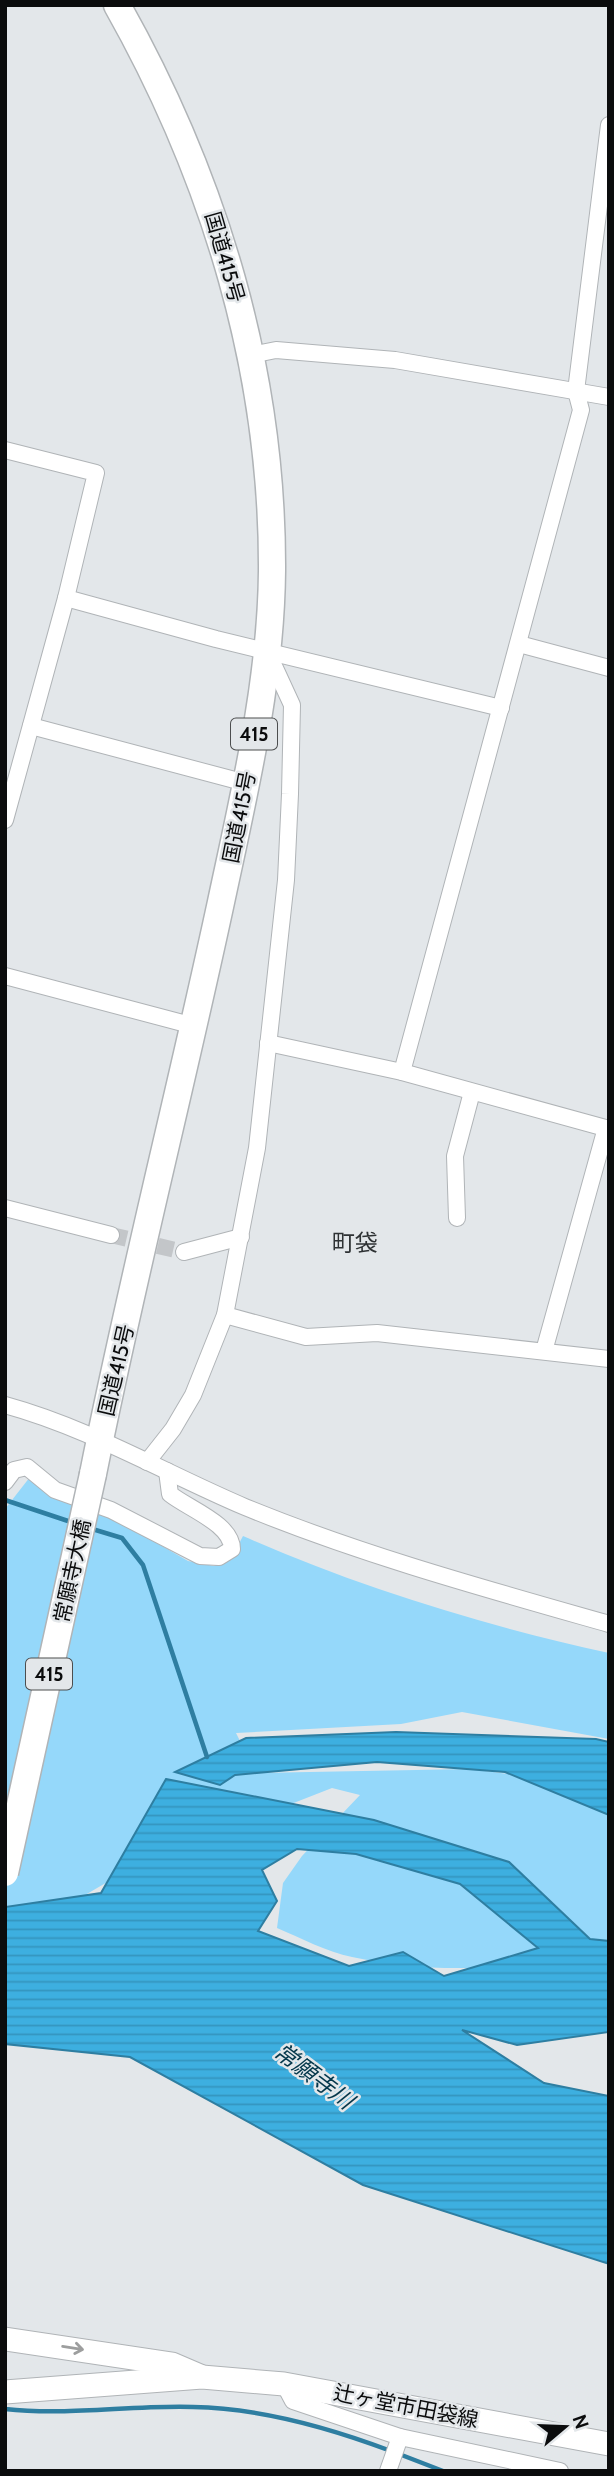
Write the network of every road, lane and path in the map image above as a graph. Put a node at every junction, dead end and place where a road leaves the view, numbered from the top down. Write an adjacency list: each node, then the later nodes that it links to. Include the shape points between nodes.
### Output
1 (117, 5): 4 (highway, 国道415号 / 415, via 184,137 225,245)
2 (609, 125): 3 (street)
3 (603, 234): 5 (street)
4 (251, 355): 5 (street, via 276,350 395,360); 10 (highway, 国道415号 / 415, via 268,475 272,571)
5 (576, 391): 6 (street); 9 (street, via 581,411)
6 (609, 397)
7 (5, 450): 8 (street, via 96,473)
8 (66, 598): 10 (street); 13 (street)
9 (519, 644): 11 (street); 12 (street)
10 (268, 651): 12 (street); 14 (highway, 国道415号 / 415); 18 (street, via 292,705 286,880)
11 (609, 668)
12 (501, 708): 19 (street)
13 (31, 726): 14 (street); 15 (street)
14 (246, 783): 17 (highway, 国道415号 / 415)
15 (5, 820)
16 (5, 976): 17 (street)
17 (194, 1026): 31 (highway, 国道415号 / 415)
18 (268, 1043): 19 (street); 25 (street, via 257,1148)
19 (402, 1072): 20 (street)
20 (472, 1092): 21 (street); 23 (street, via 455,1156)
21 (607, 1129): 28 (street)
22 (5, 1208): 24 (street)
23 (457, 1218)
24 (111, 1235)
25 (241, 1237): 26 (street); 27 (street)
26 (184, 1252)
27 (225, 1315): 28 (street, via 306,1337 377,1333); 32 (street, via 193,1395)
28 (544, 1350): 29 (street)
29 (609, 1359)
30 (5, 1405): 31 (street)
31 (100, 1440): 32 (street); 34 (highway, 国道415号 / 415)
32 (148, 1462): 33 (street)
33 (167, 1471): 35 (street, via 170,1494 226,1529 232,1549 219,1557 200,1556 111,1510 55,1490 27,1467 14,1470); 36 (street, via 245,1507 421,1570)
34 (93, 1475): 37 (highway, 常願寺大橋 / 415, bridge)
35 (5, 1482)
36 (609, 1624)
37 (5, 1873)
38 (5, 2339): 39 (main road, 辻ヶ堂市田袋線, one-way to 39, via 172,2364)
39 (202, 2377): 40 (main road, 辻ヶ堂市田袋線); 41 (main road, 辻ヶ堂市田袋線)
40 (284, 2384): 42 (street, via 293,2401); 43 (main road, 辻ヶ堂市田袋線)
41 (5, 2392)
42 (400, 2437): 44 (street); 45 (street)
43 (609, 2444)
44 (388, 2471)
45 (560, 2471)

